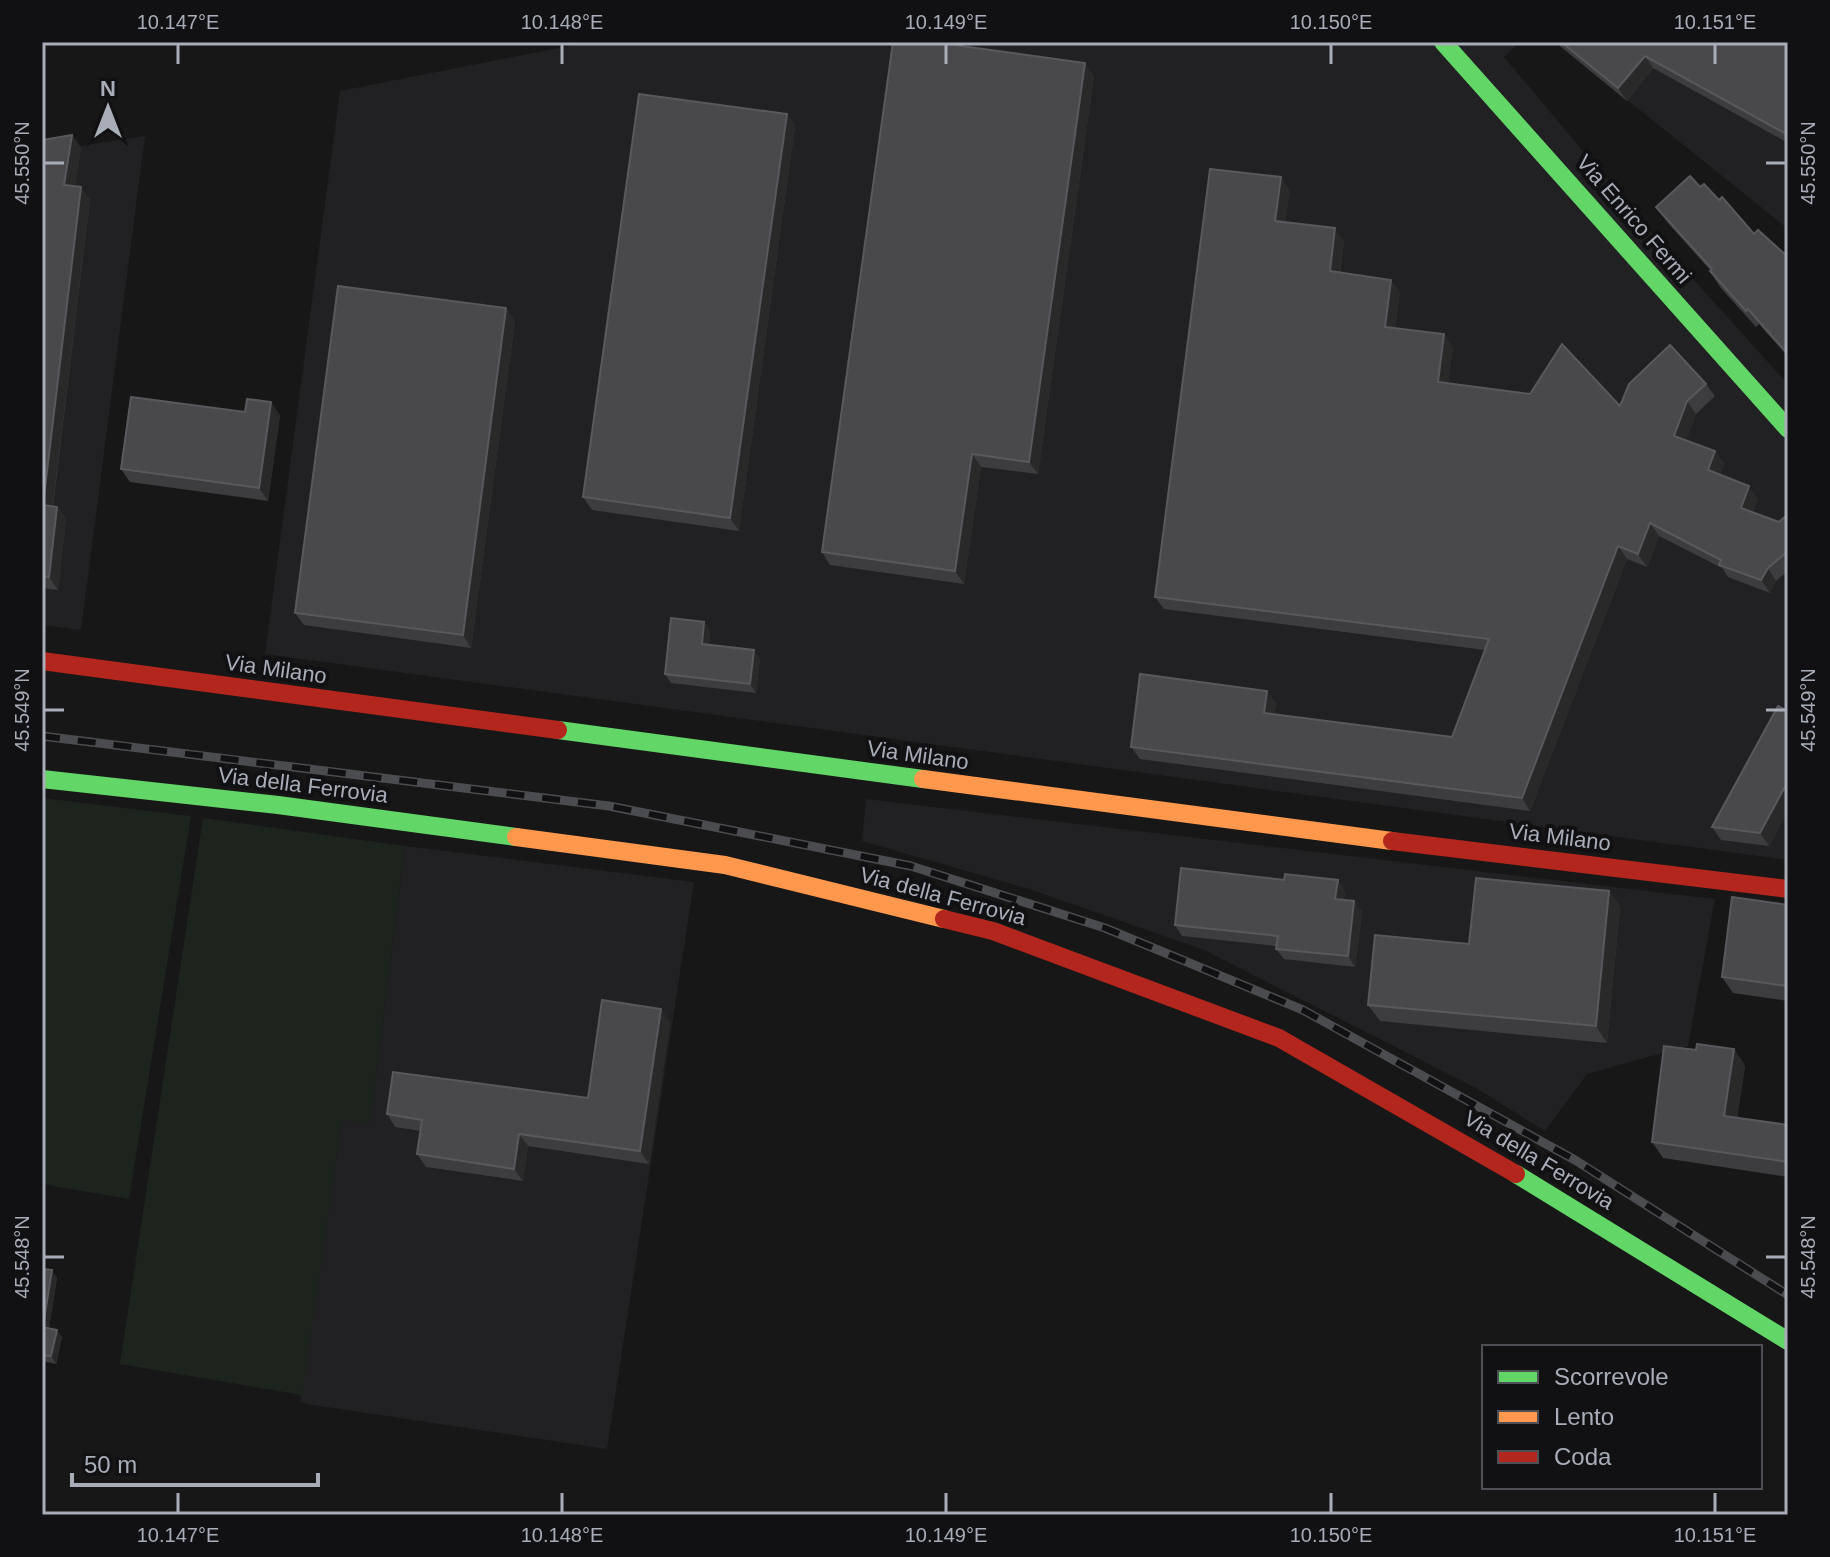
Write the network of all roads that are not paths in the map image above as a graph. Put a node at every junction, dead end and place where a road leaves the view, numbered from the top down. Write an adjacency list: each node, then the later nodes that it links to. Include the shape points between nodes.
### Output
1 (1443, 42): 2 (main road, Via Enrico Fermi)
2 (1788, 429)
3 (42, 661): 5 (main road, Via Milano, via 1217,819)
4 (42, 779): 6 (main road, Via della Ferrovia, via 725,865 993,931 1279,1038 1479,1151)
5 (1788, 889)
6 (1788, 1341)

